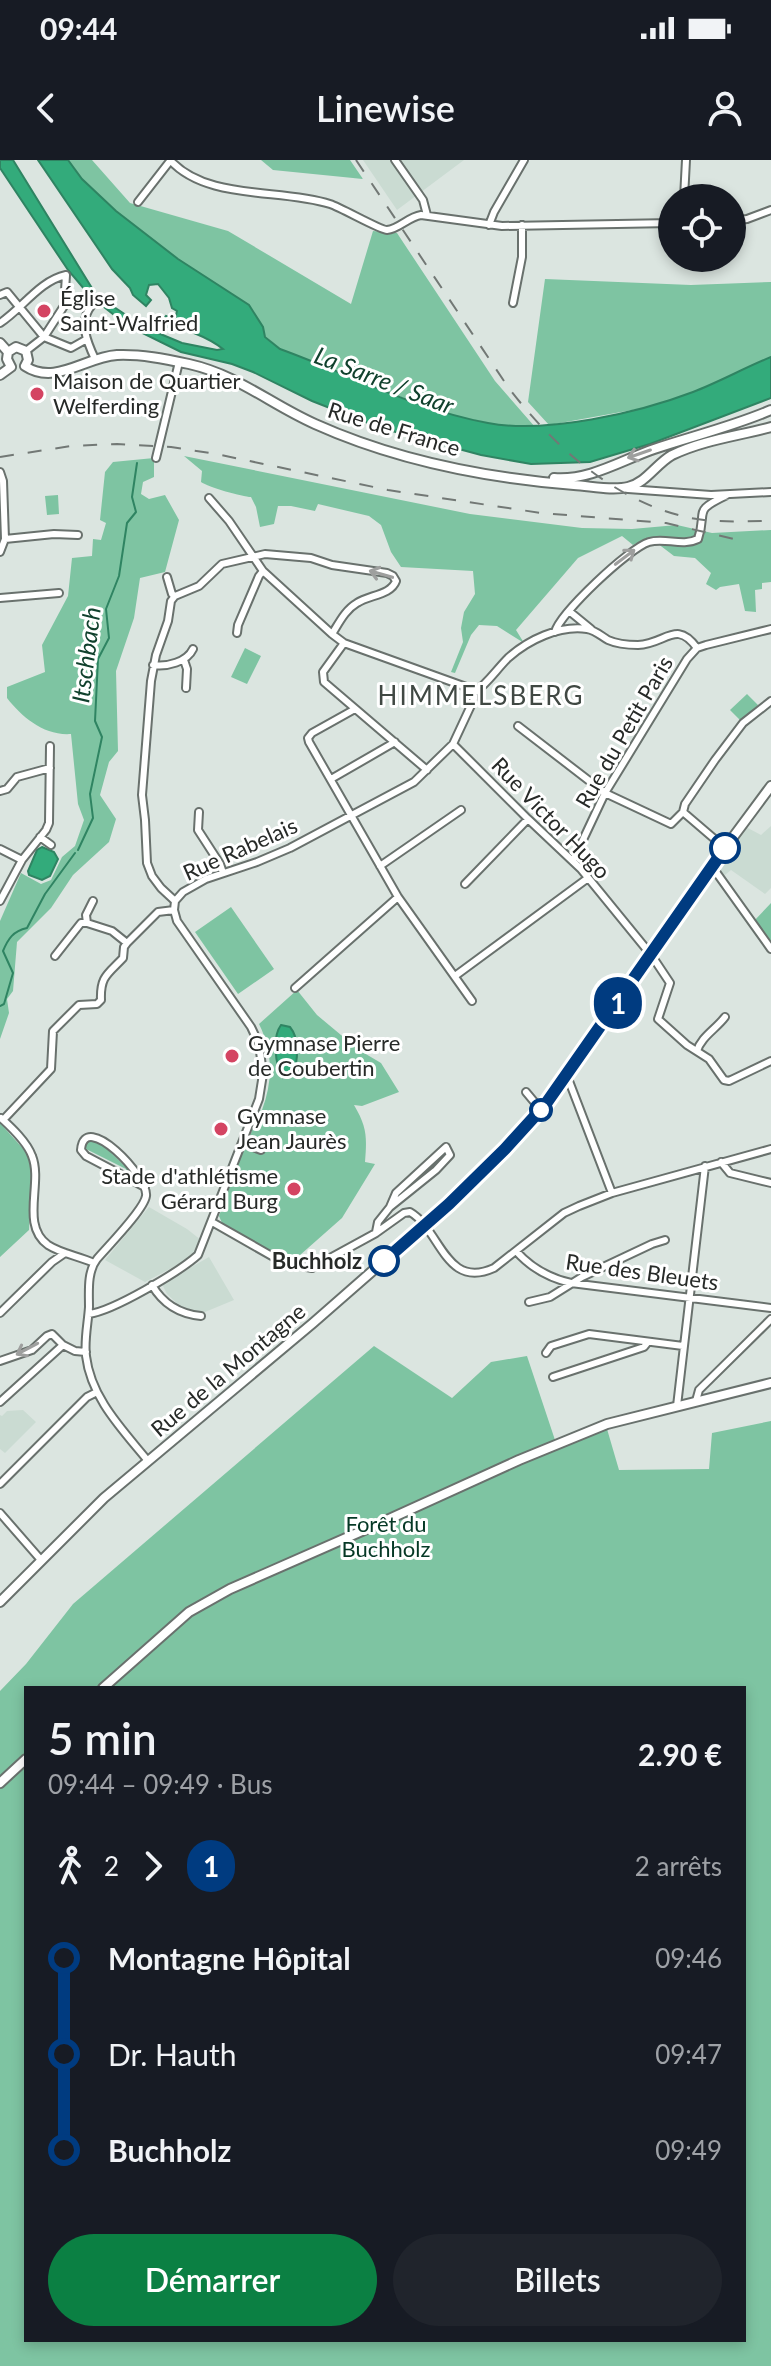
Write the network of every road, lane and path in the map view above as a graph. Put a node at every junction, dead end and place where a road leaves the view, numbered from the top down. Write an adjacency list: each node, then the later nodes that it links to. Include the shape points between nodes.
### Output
1 (170, 160): 6 (street); 8 (street, via 218,187 315,200 377,228 390,229 413,216)
2 (395, 160): 8 (street, via 426,205)
3 (524, 160): 11 (street)
4 (686, 160): 5 (street)
5 (685, 184)
6 (138, 202)
7 (771, 210): 9 (street)
8 (427, 215): 11 (street)
9 (746, 219)
10 (658, 223): 12 (street)
11 (489, 225): 12 (street)
12 (522, 225): 14 (street)
13 (0, 295): 16 (street, via 7,292)
14 (513, 303)
15 (92, 305): 19 (street, via 85,313)
16 (18, 310): 17 (street); 18 (street); 18 (street, via 42,286 66,275 64,306)
17 (0, 323)
18 (44, 337): 19 (street, via 71,348); 21 (street)
19 (87, 339): 23 (street)
20 (0, 343): 22 (main road)
21 (26, 351): 22 (main road, via 16,347); 25 (main road)
22 (8, 352): 26 (main road)
23 (95, 359): 24 (main road, Rue de France, via 143,355); 25 (main road, Rue de France, via 48,374)
24 (179, 362): 30 (street); 33 (main road, Rue de France, via 231,377 308,421 351,438)
25 (25, 366): 26 (main road)
26 (11, 367): 27 (main road)
27 (0, 375)
28 (769, 411): 34 (main road, one-way to 34, via 590,474); 34 (main road, via 670,451 631,482)
29 (771, 427): 31 (main road, via 700,445)
30 (156, 458)
31 (651, 471): 35 (main road, via 634,486); 36 (street, via 651,484)
32 (0, 472): 41 (street)
33 (478, 472): 34 (main road); 35 (main road, Rue de France)
34 (560, 479)
35 (612, 488): 36 (street, Rue de France)
36 (661, 491): 38 (street, Rue de France)
37 (771, 492): 38 (street, Rue de France)
38 (727, 495): 49 (street, one-way to 38, via 622,557 646,543 698,539 703,510)
39 (209, 498): 43 (street)
40 (78, 535): 41 (street)
41 (5, 539): 42 (street)
42 (0, 552)
43 (252, 557): 44 (street); 47 (street, via 222,564 192,591); 56 (street, one-way to 43, via 354,604 391,590 393,576 311,558)
44 (263, 571): 55 (street); 56 (street)
45 (167, 577): 47 (street)
46 (59, 593): 48 (street)
47 (175, 596): 61 (street)
48 (0, 598)
49 (569, 611): 50 (street); 54 (street)
50 (578, 618): 51 (street); 52 (street)
51 (573, 628): 52 (street); 54 (street)
52 (591, 629): 58 (street, via 619,644 638,645 683,633)
53 (771, 629): 58 (street, Rue du Petit Paris)
54 (555, 632): 63 (street, via 508,658)
55 (237, 633)
56 (332, 634): 57 (street)
57 (344, 643): 63 (street); 65 (street, via 322,677)
58 (697, 648): 75 (street, Rue du Petit Paris)
59 (193, 649): 60 (street)
60 (184, 660): 61 (street); 62 (street)
61 (153, 665): 95 (street, via 142,781 145,847 152,876)
62 (186, 688)
63 (474, 693): 68 (street, Rue Rabelais)
64 (771, 701): 78 (street, via 743,723)
65 (355, 709): 67 (street); 72 (street, via 308,738)
66 (518, 726): 75 (street)
67 (395, 742): 71 (street); 72 (street)
68 (453, 744): 71 (street, Rue Rabelais); 80 (street, Rue Victor Hugo)
69 (50, 746): 70 (street)
70 (50, 768): 74 (street, via 17,777); 81 (street, via 49,823)
71 (427, 770): 79 (street, Rue Rabelais)
72 (331, 779): 79 (street)
73 (771, 786): 83 (main road, Rue de la Montagne)
74 (0, 791)
75 (605, 793): 78 (street, via 671,824); 86 (street, Rue du Petit Paris)
76 (461, 810): 87 (street)
77 (199, 812): 89 (street, via 198,830)
78 (683, 812): 83 (street)
79 (351, 817): 87 (street); 89 (street, Rue Rabelais)
80 (528, 819): 86 (street, Rue Victor Hugo); 91 (street)
81 (40, 837): 82 (street); 85 (street)
82 (51, 845)
83 (725, 848): 88 (main road, Rue de la Montagne)
84 (0, 849): 85 (street)
85 (22, 860): 93 (street)
86 (573, 861): 90 (street, Rue Victor Hugo)
87 (380, 866): 92 (street)
88 (711, 869): 99 (street); 101 (main road, Rue de la Montagne)
89 (223, 873): 95 (street, Rue Rabelais)
90 (588, 878): 101 (street, Rue Victor Hugo); 102 (street)
91 (465, 884)
92 (398, 897): 102 (street); 103 (street)
93 (0, 901)
94 (93, 901): 97 (street)
95 (175, 901): 96 (street, Rue Rabelais)
96 (174, 910): 98 (street, Rue Rabelais, via 158,912); 112 (street, via 259,1044 261,1089)
97 (87, 923): 98 (street, via 112,931); 100 (street, via 74,929)
98 (127, 943): 111 (street, Rue Rabelais, via 123,958 100,986 101,1000 79,1005 53,1031 51,1069)
99 (771, 949)
100 (55, 956)
101 (652, 956): 106 (street, Rue Victor Hugo, via 670,983 658,1019); 108 (main road, Rue de la Montagne)
102 (455, 976): 104 (street)
103 (295, 988)
104 (472, 1001)
105 (725, 1017): 106 (street)
106 (697, 1051): 107 (street, via 729,1081)
107 (771, 1061)
108 (565, 1077): 110 (main road, Rue de la Montagne); 119 (street)
109 (526, 1092): 110 (street)
110 (541, 1110): 122 (main road, Rue de la Montagne)
111 (1, 1119): 126 (street, via 33,1157 36,1227 47,1244)
112 (243, 1143): 114 (street); 121 (street)
113 (771, 1149): 115 (street)
114 (261, 1150)
115 (721, 1162): 116 (street); 117 (street, via 730,1173)
116 (705, 1166): 119 (street); 130 (street)
117 (771, 1183)
118 (145, 1187): 118 (street, via 101,1139 93,1135 82,1142 86,1156); 127 (street, via 140,1209)
119 (612, 1193): 125 (street, via 564,1213)
120 (390, 1207): 120 (street, via 396,1193 446,1147 450,1155); 123 (street)
121 (212, 1222): 123 (street, via 304,1269); 129 (street, via 198,1255)
122 (424, 1226): 123 (street, via 410,1212); 125 (street, via 454,1264 469,1273 494,1268); 151 (main road, Rue de la Montagne)
123 (376, 1233)
124 (665, 1240): 128 (street)
125 (516, 1251): 128 (street, Rue des Bleuets, via 535,1269)
126 (65, 1253): 127 (street); 133 (street)
127 (94, 1263): 134 (street)
128 (571, 1283): 130 (street, Rue des Bleuets); 131 (street, via 550,1297)
129 (152, 1285): 134 (street); 135 (street, via 158,1296 184,1314)
130 (689, 1298): 132 (street, Rue des Bleuets); 139 (street)
131 (529, 1302)
132 (771, 1308)
133 (0, 1313)
134 (89, 1314): 140 (street)
135 (201, 1316)
136 (771, 1319): 144 (street)
137 (648, 1342): 139 (street); 141 (street, via 589,1334 551,1346); 143 (street)
138 (63, 1345): 140 (street); 142 (street, one-way to 142, via 52,1334 32,1350); 149 (street)
139 (683, 1346): 150 (street)
140 (86, 1352): 146 (street)
141 (546, 1353)
142 (0, 1361)
143 (553, 1377)
144 (713, 1377): 147 (street); 148 (street)
145 (771, 1381): 147 (main road)
146 (97, 1392): 151 (street); 152 (street)
147 (708, 1396): 148 (main road)
148 (696, 1398): 150 (main road)
149 (0, 1402)
150 (677, 1403): 156 (main road, via 553,1445 230,1589 189,1612)
151 (148, 1461): 154 (main road, Rue de la Montagne)
152 (0, 1484)
153 (0, 1513): 154 (street)
154 (41, 1560): 155 (main road, Rue de la Montagne)
155 (0, 1602)
156 (105, 1686)
157 (24, 1761): 158 (main road)
158 (0, 1783)

